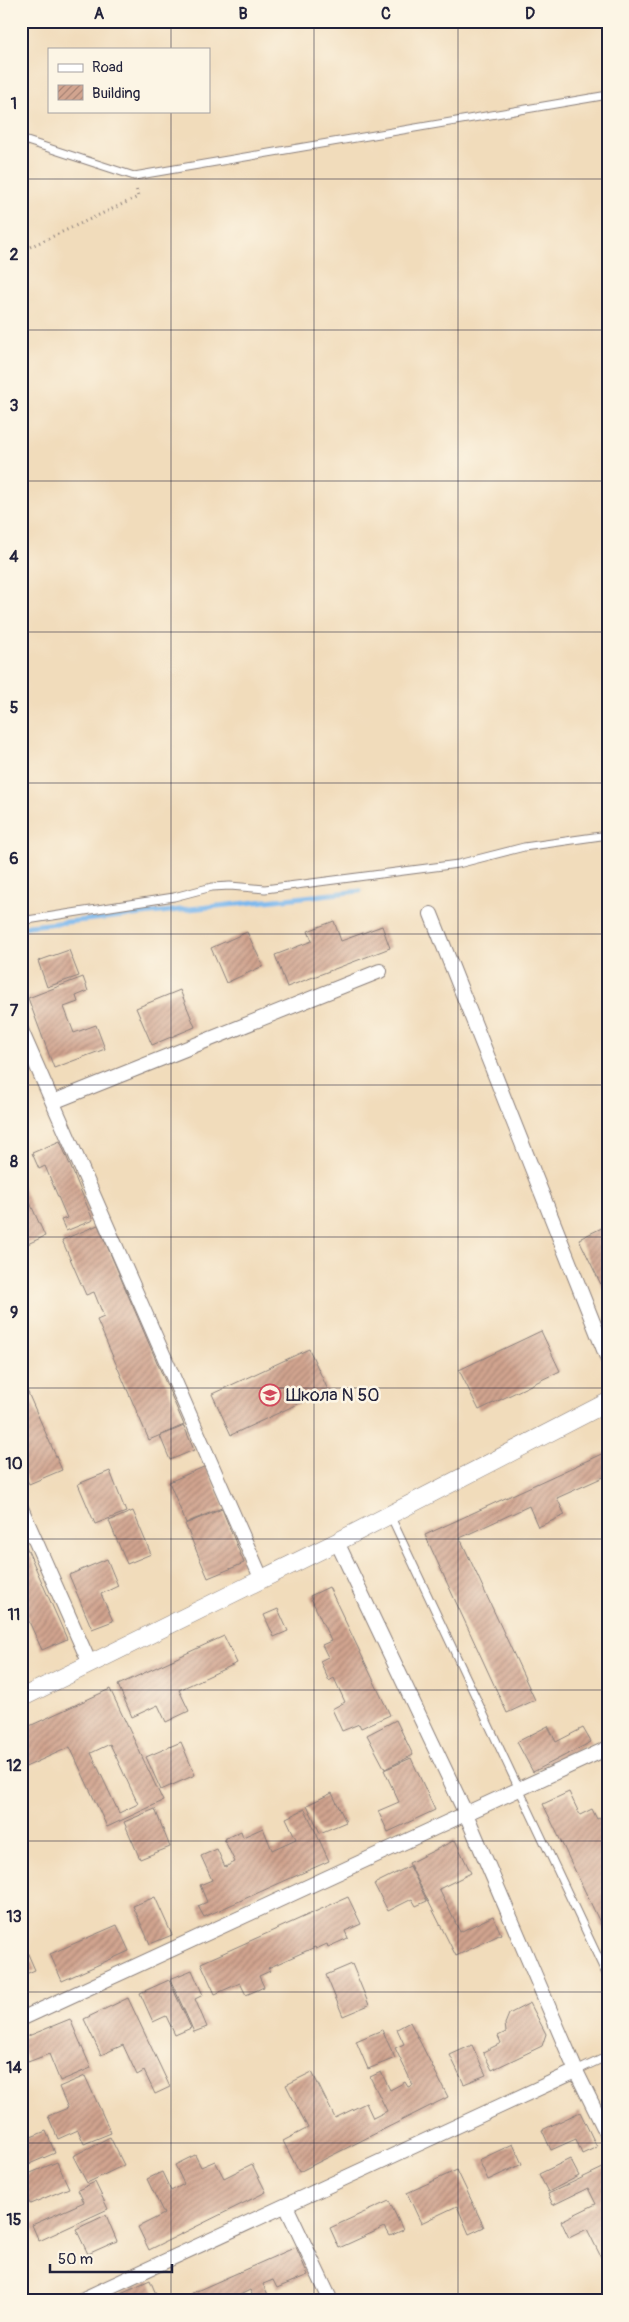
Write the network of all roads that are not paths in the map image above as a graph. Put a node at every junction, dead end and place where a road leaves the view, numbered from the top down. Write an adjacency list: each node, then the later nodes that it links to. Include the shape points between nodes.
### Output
1 (608, 95): 2 (lane, via 134,176)
2 (21, 139)
3 (608, 836): 5 (lane, via 524,847 458,864 265,889 212,887 174,897)
4 (431, 914): 9 (street)
5 (21, 921)
6 (380, 971): 8 (street)
7 (21, 1030): 8 (street)
8 (53, 1102): 14 (street)
9 (608, 1360)
10 (608, 1402): 12 (street)
11 (21, 1508): 15 (street)
12 (390, 1515): 13 (street); 18 (lane)
13 (337, 1542): 14 (street); 19 (street)
14 (262, 1580): 15 (street)
15 (90, 1664): 16 (street)
16 (21, 1698)
17 (608, 1748): 18 (street)
18 (519, 1789): 19 (street); 20 (lane)
19 (466, 1814): 21 (street); 23 (street)
20 (608, 1978)
21 (21, 2019)
22 (608, 2056): 23 (lane)
23 (576, 2071): 24 (street); 25 (street)
24 (608, 2136)
25 (286, 2206): 26 (street); 27 (street)
26 (79, 2301)
27 (331, 2301)

